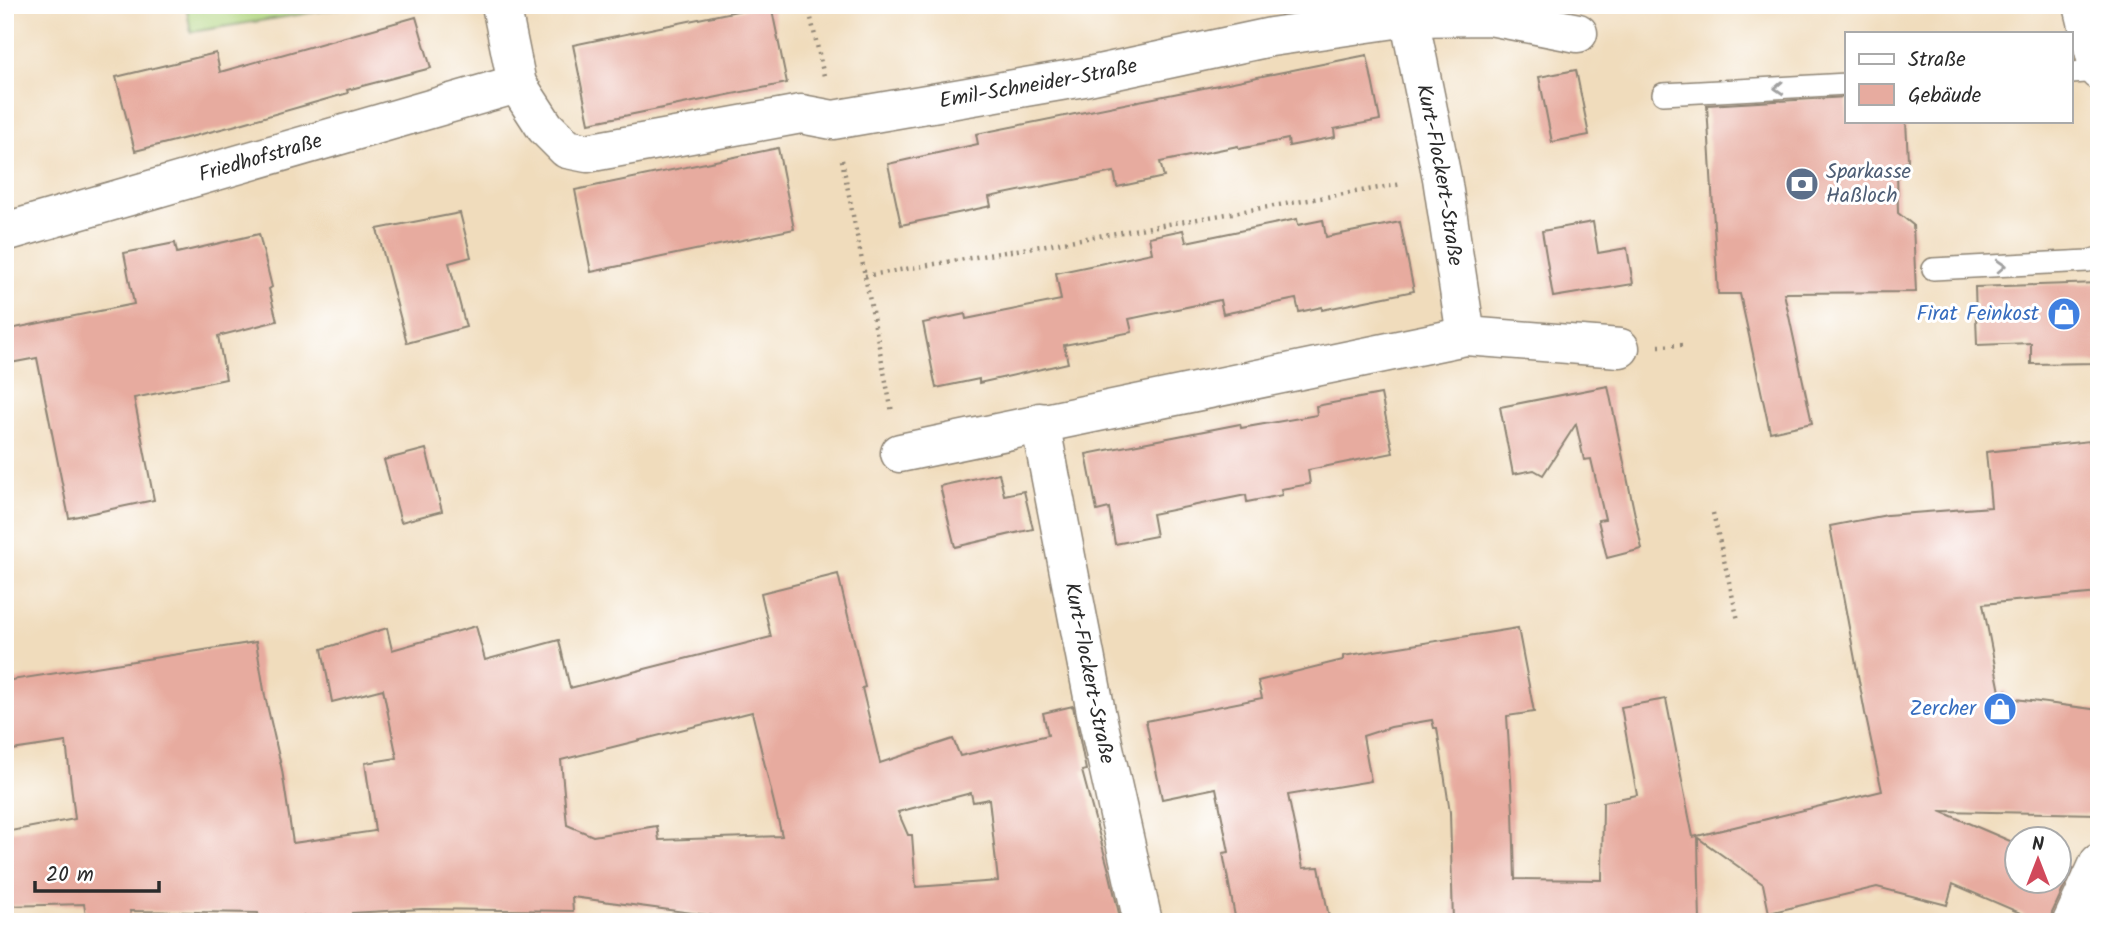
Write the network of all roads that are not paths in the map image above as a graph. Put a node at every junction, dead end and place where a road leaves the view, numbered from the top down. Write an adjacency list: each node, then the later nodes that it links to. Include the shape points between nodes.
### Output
1 (501, 5): 7 (street)
2 (2083, 5): 5 (street)
3 (1409, 17): 4 (street, Emil-Schneider-Straße, via 1490,16); 7 (street, Emil-Schneider-Straße, via 1271,37 1084,77 833,120 801,114 587,153 567,149 545,127); 13 (street, Kurt-Flockert-Straße, via 1442,178)
4 (1578, 33)
5 (2099, 71): 6 (lane)
6 (2072, 73)
7 (517, 84): 10 (street, Friedhofstraße)
8 (1845, 84): 9 (lane, one-way to 9)
9 (1662, 94)
10 (5, 232)
11 (2099, 258): 12 (lane, one-way to 11)
12 (1933, 270)
13 (1466, 336): 14 (street); 15 (street)
14 (1620, 348)
15 (1040, 422): 16 (street); 18 (street, Kurt-Flockert-Straße, via 1096,712)
16 (900, 453)
17 (2099, 863): 19 (street)
18 (1143, 922)
19 (2072, 922)

